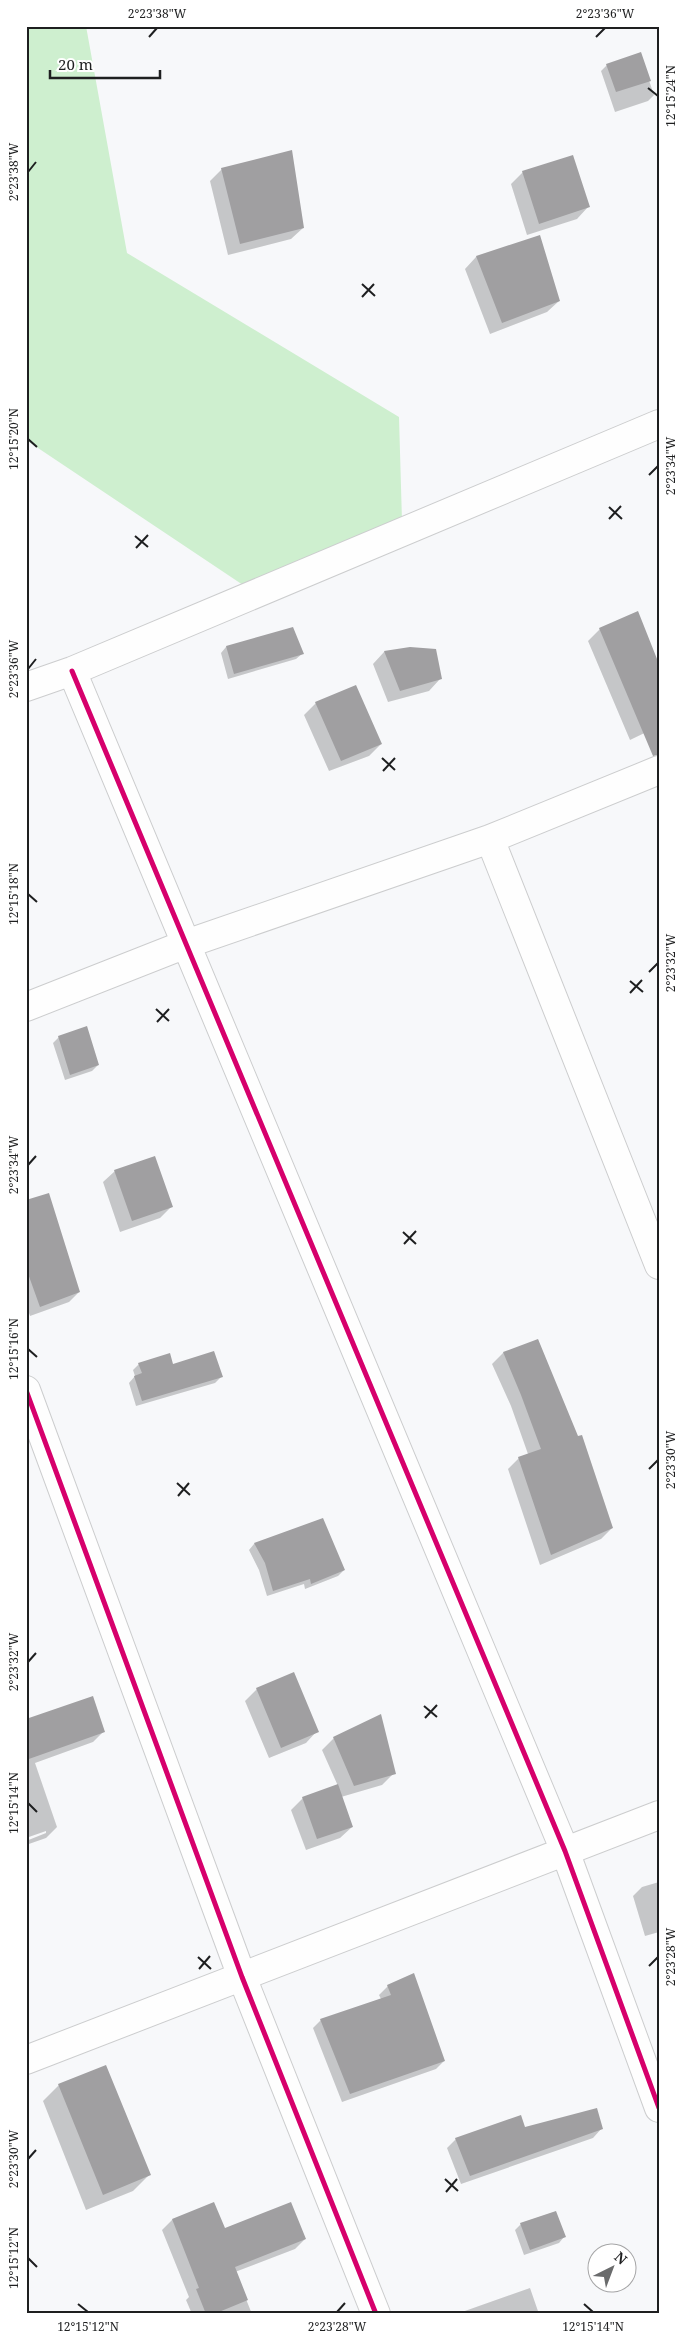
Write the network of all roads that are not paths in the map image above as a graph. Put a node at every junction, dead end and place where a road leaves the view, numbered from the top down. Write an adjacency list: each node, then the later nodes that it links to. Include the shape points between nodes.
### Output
1 (657, 431): 2 (street)
2 (72, 671): 3 (street); 6 (street)
3 (26, 687)
4 (659, 770): 5 (street)
5 (490, 839): 6 (street); 8 (street)
6 (186, 944): 7 (street); 11 (street)
7 (26, 1007)
8 (659, 1265)
9 (26, 1390): 12 (street)
10 (659, 1815): 11 (street)
11 (565, 1851): 12 (street); 14 (street)
12 (242, 1977): 13 (street); 15 (street)
13 (26, 2060)
14 (659, 2108)
15 (376, 2314)

